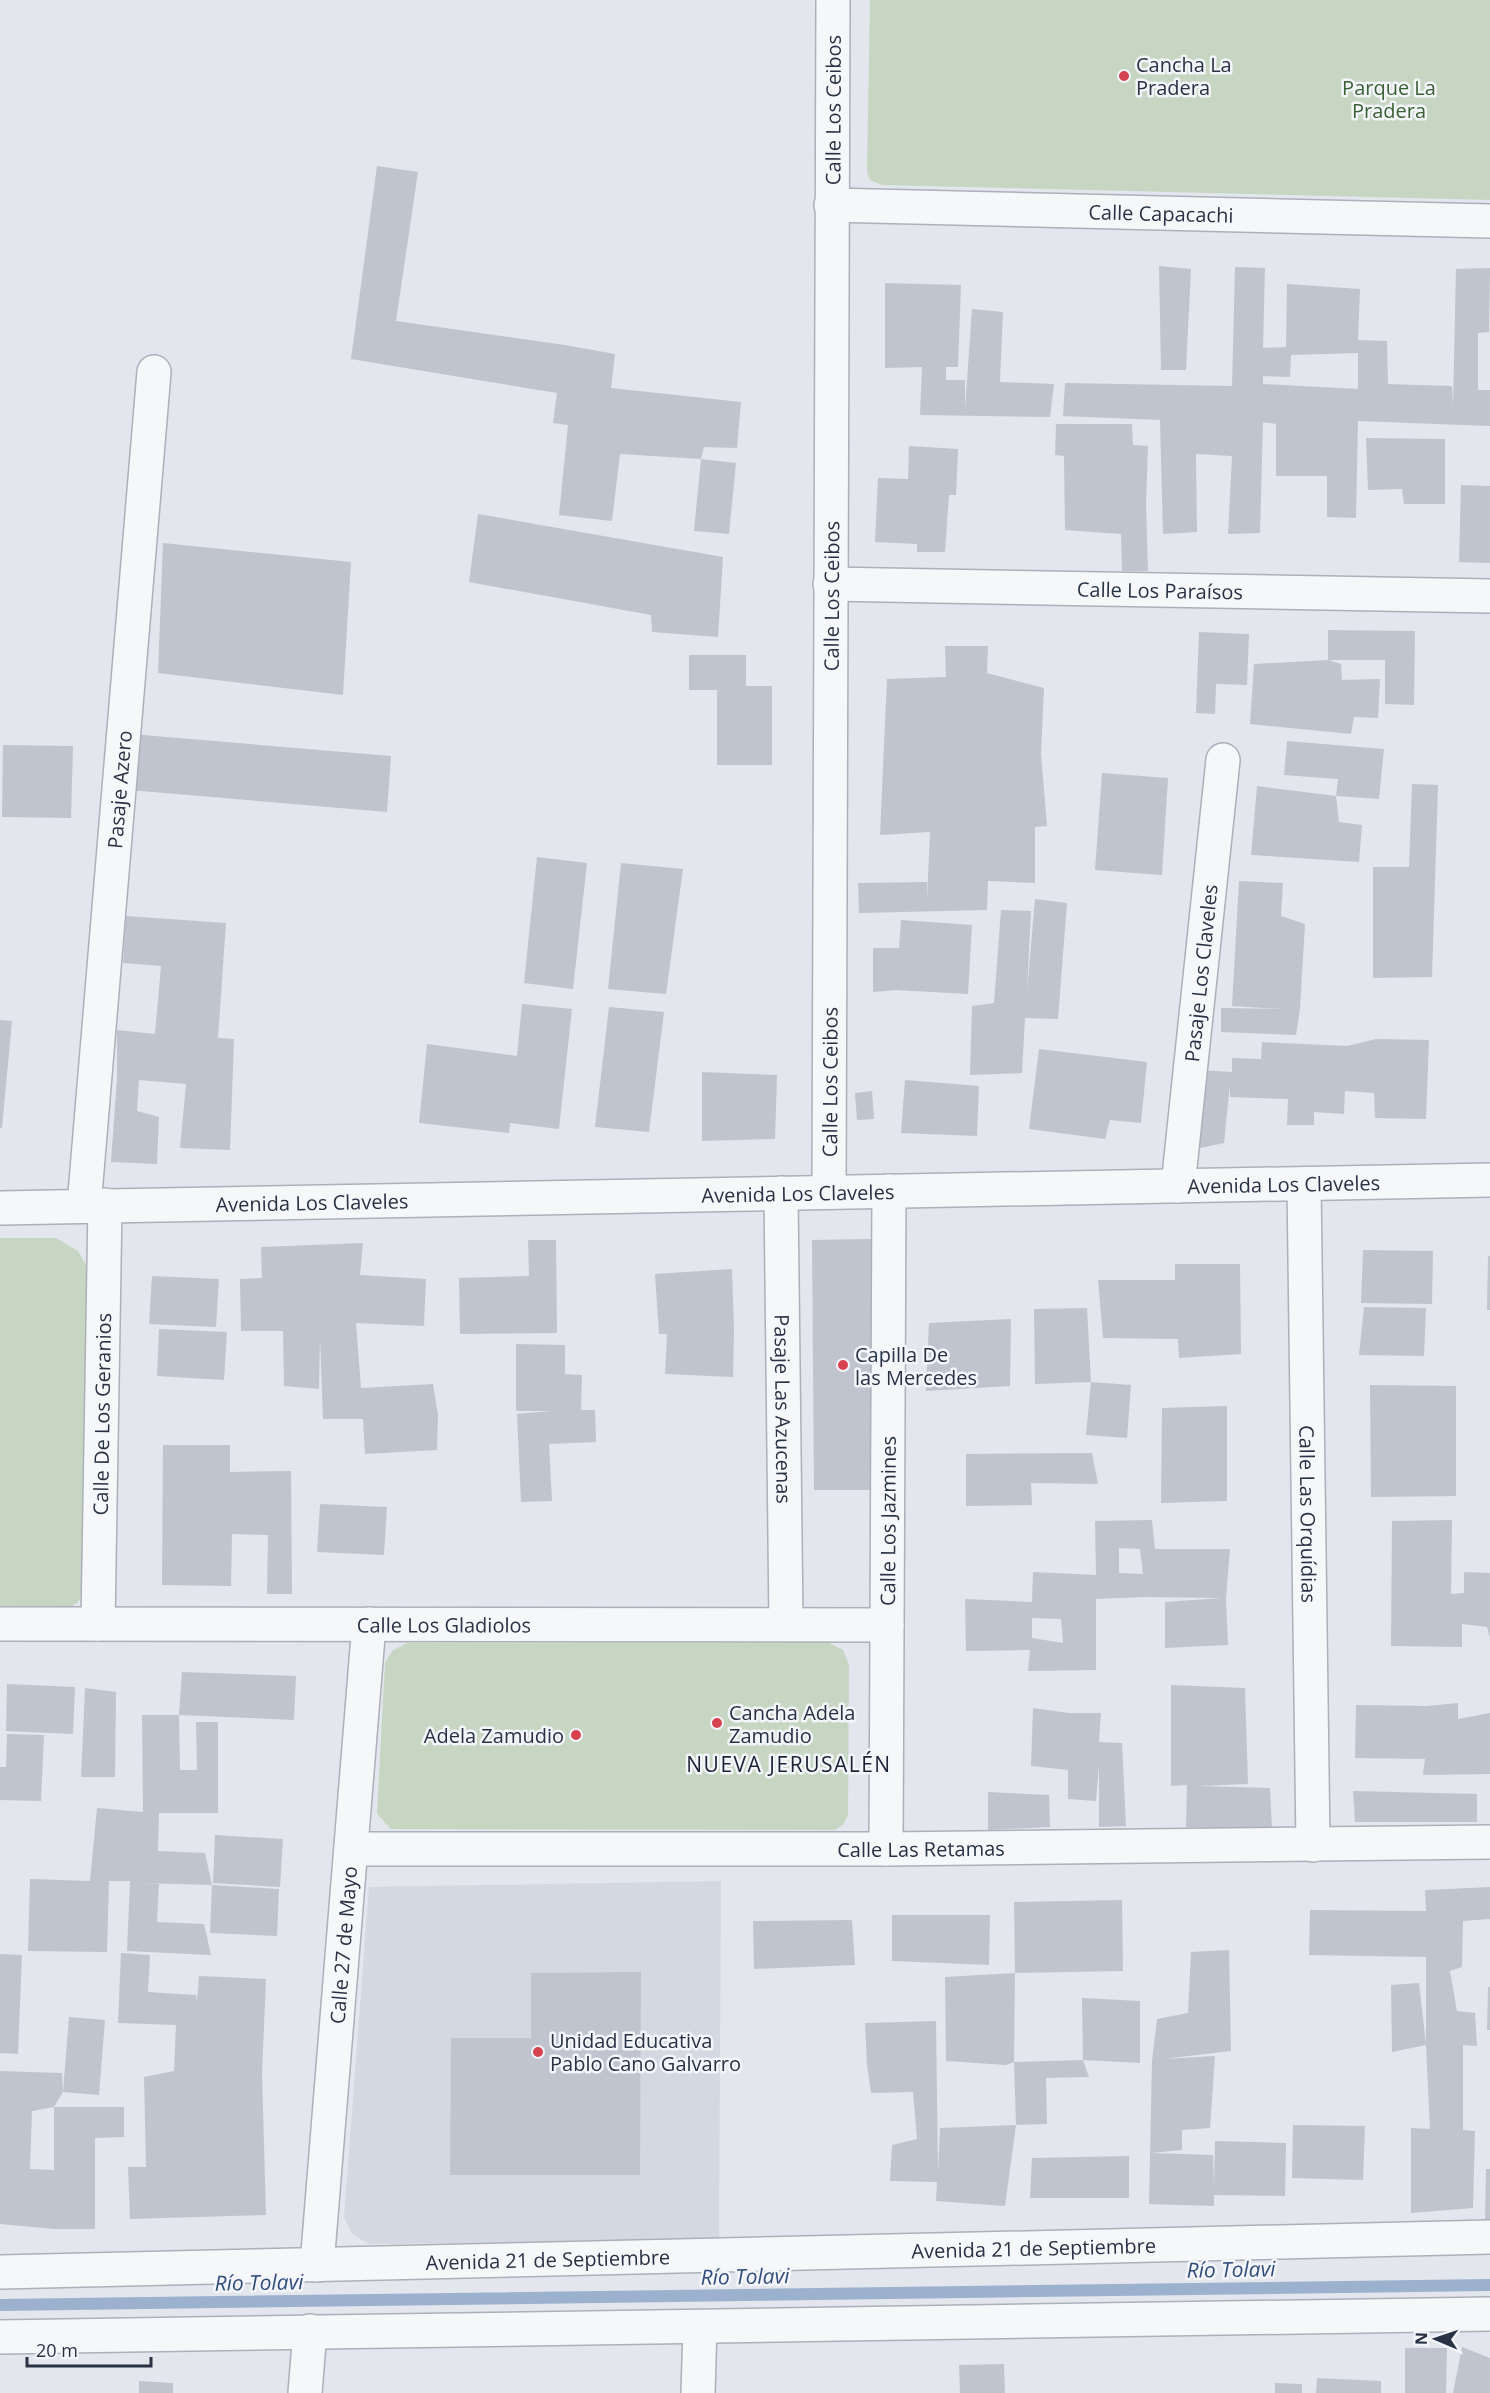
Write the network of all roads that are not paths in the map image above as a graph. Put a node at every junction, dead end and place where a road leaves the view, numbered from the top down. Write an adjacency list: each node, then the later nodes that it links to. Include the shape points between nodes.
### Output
1 (833, 0): 2 (street, Calle Los Ceibos)
2 (831, 205): 3 (street, Calle Capacachi); 5 (street, Calle Los Ceibos)
3 (1490, 221)
4 (153, 372): 14 (street, Pasaje Azero)
5 (830, 584): 6 (street, Calle Los Paraísos); 12 (street, Calle Los Ceibos)
6 (1490, 596)
7 (1222, 760): 10 (street, Pasaje Los Claveles)
8 (1490, 1180): 9 (street, Avenida Los Claveles)
9 (1304, 1184): 10 (street, Avenida Los Claveles); 22 (street, Calle Las Orquídias)
10 (1178, 1186): 11 (street, Avenida Los Claveles)
11 (889, 1191): 12 (street, Avenida Los Claveles); 20 (street, Calle Los Jazmines)
12 (829, 1192): 13 (street, Avenida Los Claveles)
13 (782, 1193): 14 (street, Avenida Los Claveles); 19 (street, Pasaje Las Azucenas)
14 (95, 1205): 15 (street, Avenida Los Claveles); 17 (street, Calle De Los Geranios)
15 (0, 1208)
16 (0, 1624): 17 (street, Calle Los Gladiolos)
17 (98, 1624): 18 (street, Calle Los Gladiolos)
18 (369, 1624): 19 (street, Calle Los Gladiolos); 23 (street, Calle 27 de Mayo)
19 (786, 1624): 20 (street, Calle Los Gladiolos)
20 (887, 1625): 24 (street, Calle Los Jazmines)
21 (1490, 1842): 22 (street, Calle Las Retamas)
22 (1313, 1845): 24 (street, Calle Las Retamas)
23 (351, 1849): 24 (street, Calle Las Retamas); 26 (street, Calle 27 de Mayo)
24 (886, 1849)
25 (1490, 2237): 26 (street, Avenida 21 de Septiembre)
26 (317, 2265): 27 (street, Avenida 21 de Septiembre)
27 (0, 2272)
28 (1490, 2314): 29 (street)
29 (700, 2327): 30 (street); 33 (street)
30 (310, 2331): 31 (street); 32 (street)
31 (0, 2337)
32 (305, 2393)
33 (698, 2393)

